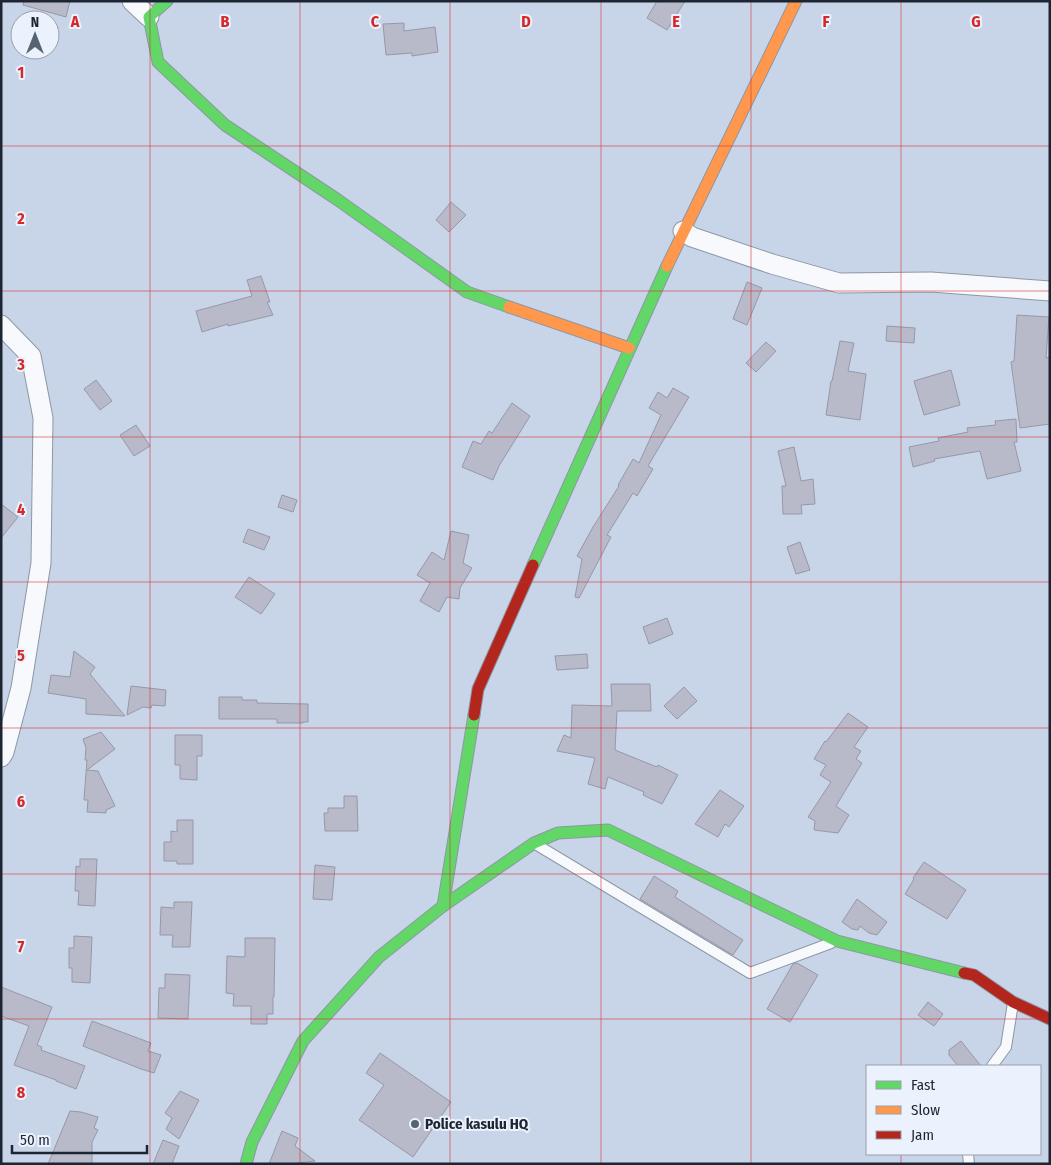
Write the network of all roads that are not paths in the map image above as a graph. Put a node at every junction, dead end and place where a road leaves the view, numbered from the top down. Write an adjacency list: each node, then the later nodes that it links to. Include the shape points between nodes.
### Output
1 (132, 1): 4 (street)
2 (167, 1): 4 (street)
3 (796, 1): 5 (street)
4 (149, 18): 8 (street, via 158,62 225,125 467,292)
5 (683, 231): 6 (street, via 692,237 839,284 931,282); 8 (street)
6 (1050, 291)
7 (1, 325): 9 (street, via 31,356 43,418 41,563 22,688)
8 (629, 348): 11 (street, via 478,689)
9 (1, 756)
10 (534, 843): 11 (street); 12 (street, via 558,832 608,830); 12 (lane, via 750,973)
11 (443, 906): 16 (street, via 379,957 303,1041 252,1142)
12 (837, 941): 13 (street, via 974,975)
13 (1013, 1002): 14 (street); 15 (lane, via 1006,1047)
14 (1050, 1019)
15 (993, 1065)
16 (246, 1164)

